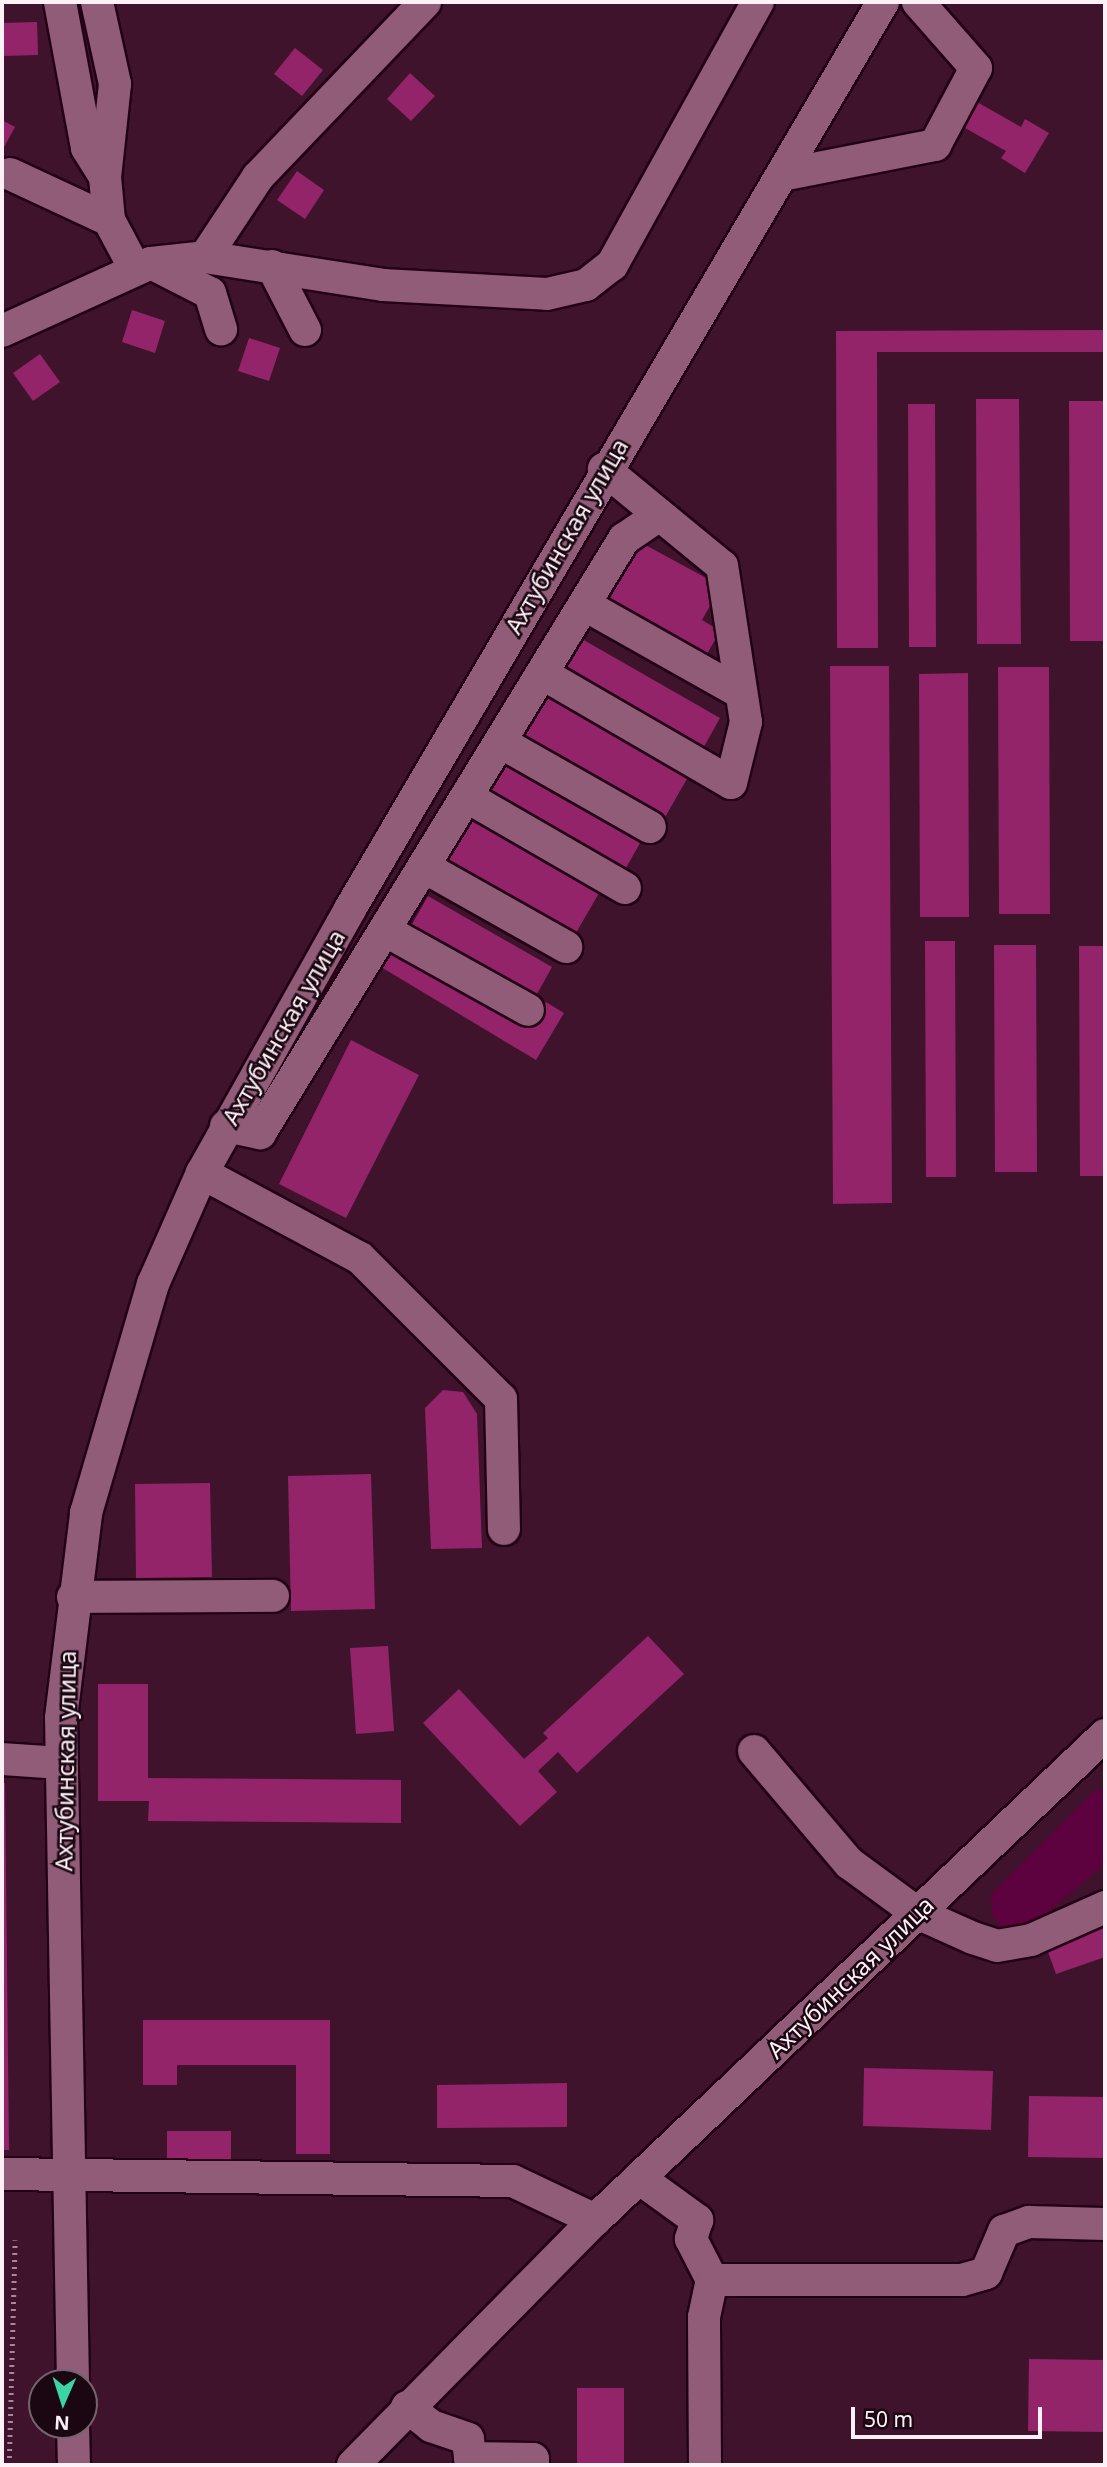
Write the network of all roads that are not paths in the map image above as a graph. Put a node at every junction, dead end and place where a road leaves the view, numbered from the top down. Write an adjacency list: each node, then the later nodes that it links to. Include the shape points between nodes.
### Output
1 (60, 2): 9 (street, via 88,148)
2 (97, 2): 9 (street, via 115,84)
3 (425, 2): 11 (street, via 258,177)
4 (758, 2): 13 (street, via 612,265 586,285 547,294 446,289 354,282)
5 (883, 2): 8 (street, Ахтубинская улица)
6 (918, 2): 8 (street, via 976,68 935,145)
7 (10, 174): 10 (street)
8 (787, 174): 19 (street, Ахтубинская улица)
9 (105, 177): 10 (street)
10 (109, 220): 12 (street)
11 (205, 257): 12 (street); 13 (street)
12 (143, 266): 15 (street); 16 (street, via 210,293)
13 (272, 266): 17 (street)
14 (2, 301): 15 (street)
15 (30, 314): 18 (street)
16 (221, 329)
17 (305, 330)
18 (2, 331)
19 (604, 469): 20 (street); 32 (street, Ахтубинская улица)
20 (658, 516): 21 (street, via 624,540); 23 (street, via 722,566)
21 (585, 605): 22 (street); 23 (street)
22 (543, 674): 23 (street, via 731,783 746,722); 24 (street)
23 (741, 693)
24 (502, 743): 25 (street); 26 (street)
25 (468, 798): 27 (street); 28 (street)
26 (650, 827)
27 (426, 868): 29 (street); 30 (street)
28 (625, 888)
29 (388, 932): 31 (street); 32 (street, via 260,1133)
30 (566, 947)
31 (528, 1010)
32 (226, 1126): 33 (street, Ахтубинская улица)
33 (202, 1173): 34 (street, via 359,1258 500,1399); 36 (street, Ахтубинская улица, via 153,1284 114,1402)
34 (504, 1529)
35 (274, 1596): 36 (street)
36 (73, 1597): 40 (street, Ахтубинская улица)
37 (1105, 1735): 42 (street, Ахтубинская улица)
38 (754, 1751): 42 (street, via 849,1863)
39 (2, 1759): 40 (street)
40 (60, 1763): 43 (street, Ахтубинская улица)
41 (1105, 1907): 42 (street, via 1031,1940 997,1946)
42 (917, 1913): 45 (street, Ахтубинская улица)
43 (71, 2173): 44 (street); 46 (street, via 513,2181); 49 (street, Ахтубинская улица)
44 (2, 2174)
45 (639, 2178): 46 (street, Ахтубинская улица); 48 (street, via 697,2220 691,2239)
46 (595, 2220): 50 (street, Ахтубинская улица)
47 (1105, 2224): 48 (street, via 1030,2222 1004,2231 986,2273 962,2280)
48 (712, 2280): 55 (street, via 704,2317)
49 (73, 2369)
50 (407, 2407): 53 (street, Ахтубинская улица); 54 (street, via 431,2426 468,2439 470,2458 533,2459)
51 (73, 2439): 52 (street)
52 (74, 2465)
53 (353, 2465)
54 (533, 2465)
55 (705, 2465)

